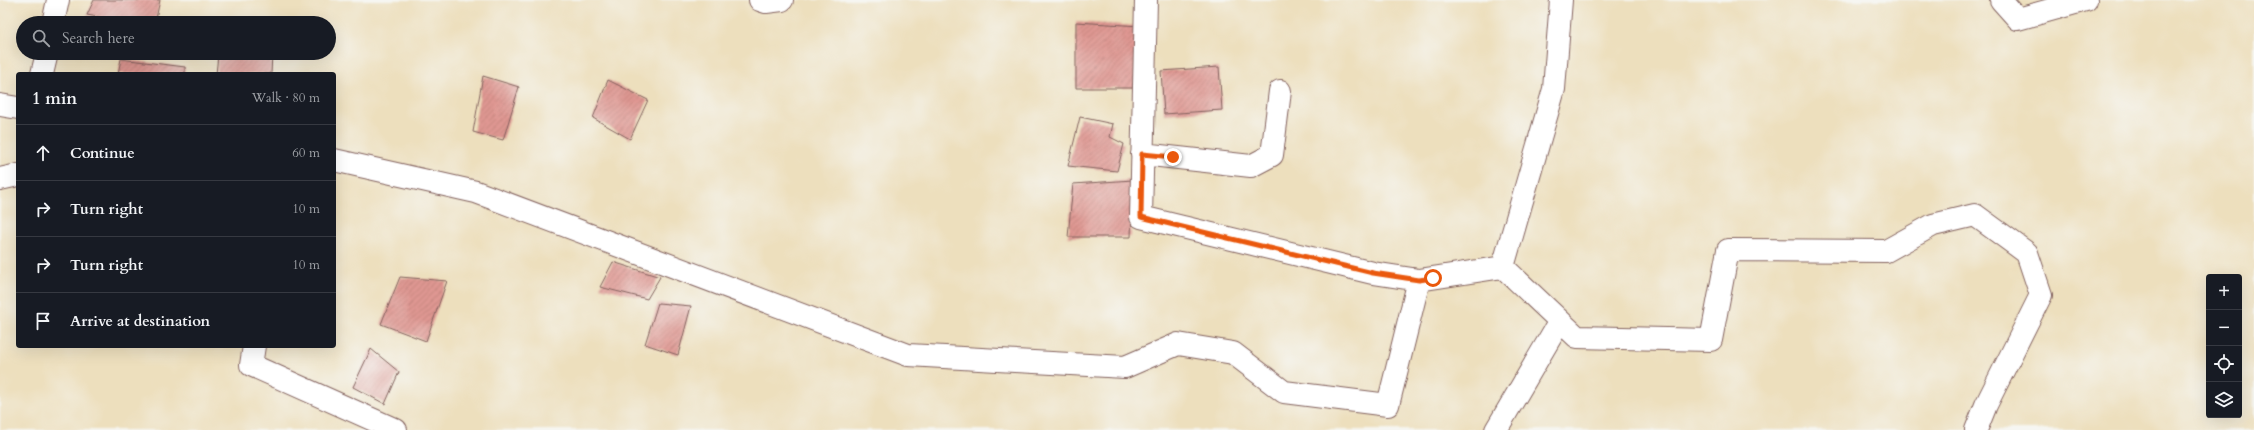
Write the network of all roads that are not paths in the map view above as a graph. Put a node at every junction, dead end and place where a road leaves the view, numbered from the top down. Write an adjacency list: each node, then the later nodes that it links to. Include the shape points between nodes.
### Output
1 (58, 0): 8 (street)
2 (760, 0): 3 (street)
3 (782, 0)
4 (1146, 0): 14 (street)
5 (1562, 0): 18 (street, via 1554,89)
6 (2001, 0): 7 (street, via 2018,19)
7 (2086, 0)
8 (55, 16)
9 (45, 60): 10 (street)
10 (42, 72)
11 (1280, 91): 14 (street, via 1272,155 1251,166)
12 (0, 105): 13 (street)
13 (16, 108)
14 (1142, 154): 19 (street, via 1141,217 1373,273)
15 (336, 160): 19 (street, via 476,192 908,355 1125,367 1178,344 1233,353 1284,392 1388,405)
16 (16, 175): 17 (street)
17 (0, 179)
18 (1503, 267): 19 (street); 20 (street)
19 (1419, 280)
20 (1560, 321): 23 (street); 24 (street, via 1577,337 1711,340 1728,250 1886,251 1933,225 1975,215 2027,253 2042,295)
21 (254, 348): 22 (street, via 251,365)
22 (396, 430)
23 (1496, 430)
24 (1976, 430)

